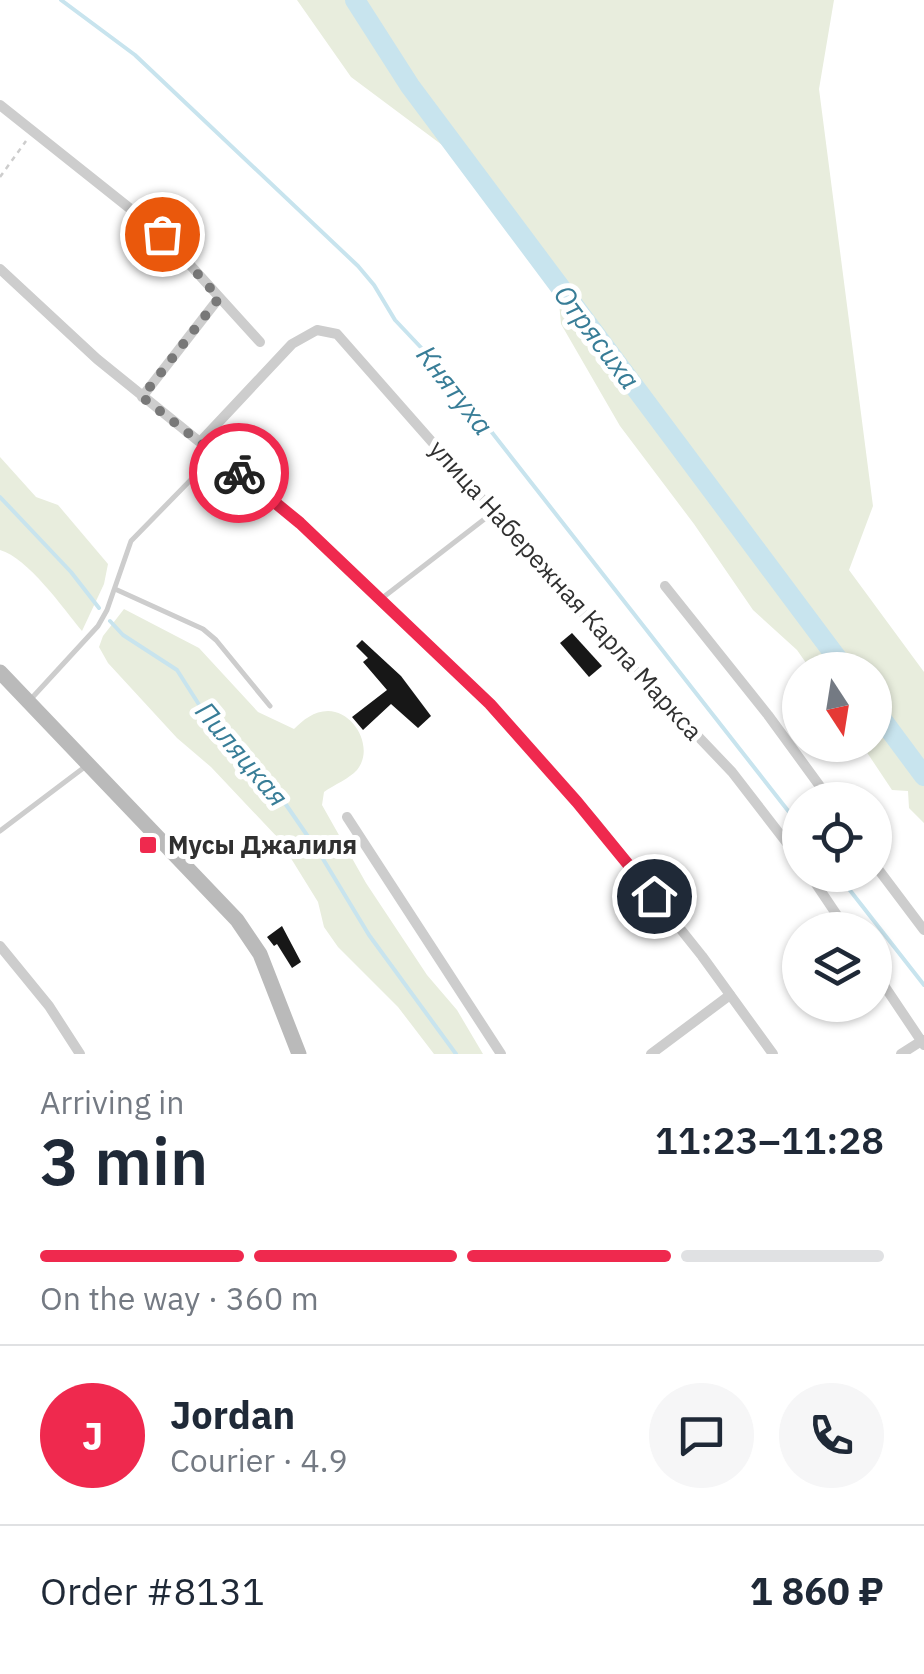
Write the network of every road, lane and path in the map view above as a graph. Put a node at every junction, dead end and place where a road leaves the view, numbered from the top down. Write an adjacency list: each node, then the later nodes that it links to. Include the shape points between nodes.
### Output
1 (0, 105): 2 (street)
2 (33, 132): 3 (path); 5 (street, via 162,234)
3 (0, 177)
4 (0, 270): 7 (street)
5 (219, 298): 6 (street); 7 (street)
6 (260, 342)
7 (142, 397): 8 (street)
8 (200, 441): 9 (street); 10 (street, улица Набережная Карла Маркса, via 292,344 324,329 346,342)
9 (216, 454): 12 (lane, via 132,541); 13 (street)
10 (494, 512): 13 (lane); 21 (street, улица Набережная Карла Маркса, via 732,772)
11 (664, 586): 18 (street)
12 (115, 589): 15 (lane, via 88,639); 16 (lane, via 202,629)
13 (379, 600): 25 (street, via 516,732)
14 (0, 672): 15 (street)
15 (28, 702): 17 (street)
16 (270, 706)
17 (89, 764): 20 (lane); 29 (street, via 251,939)
18 (817, 782)
19 (347, 817): 30 (street)
20 (0, 831)
21 (782, 837)
22 (892, 888): 23 (street)
23 (924, 930)
24 (0, 946): 28 (street)
25 (730, 995): 31 (street); 32 (street)
26 (892, 997): 27 (street)
27 (923, 1042): 33 (street)
28 (80, 1054)
29 (299, 1054)
30 (501, 1054)
31 (652, 1054)
32 (773, 1054)
33 (901, 1054)

